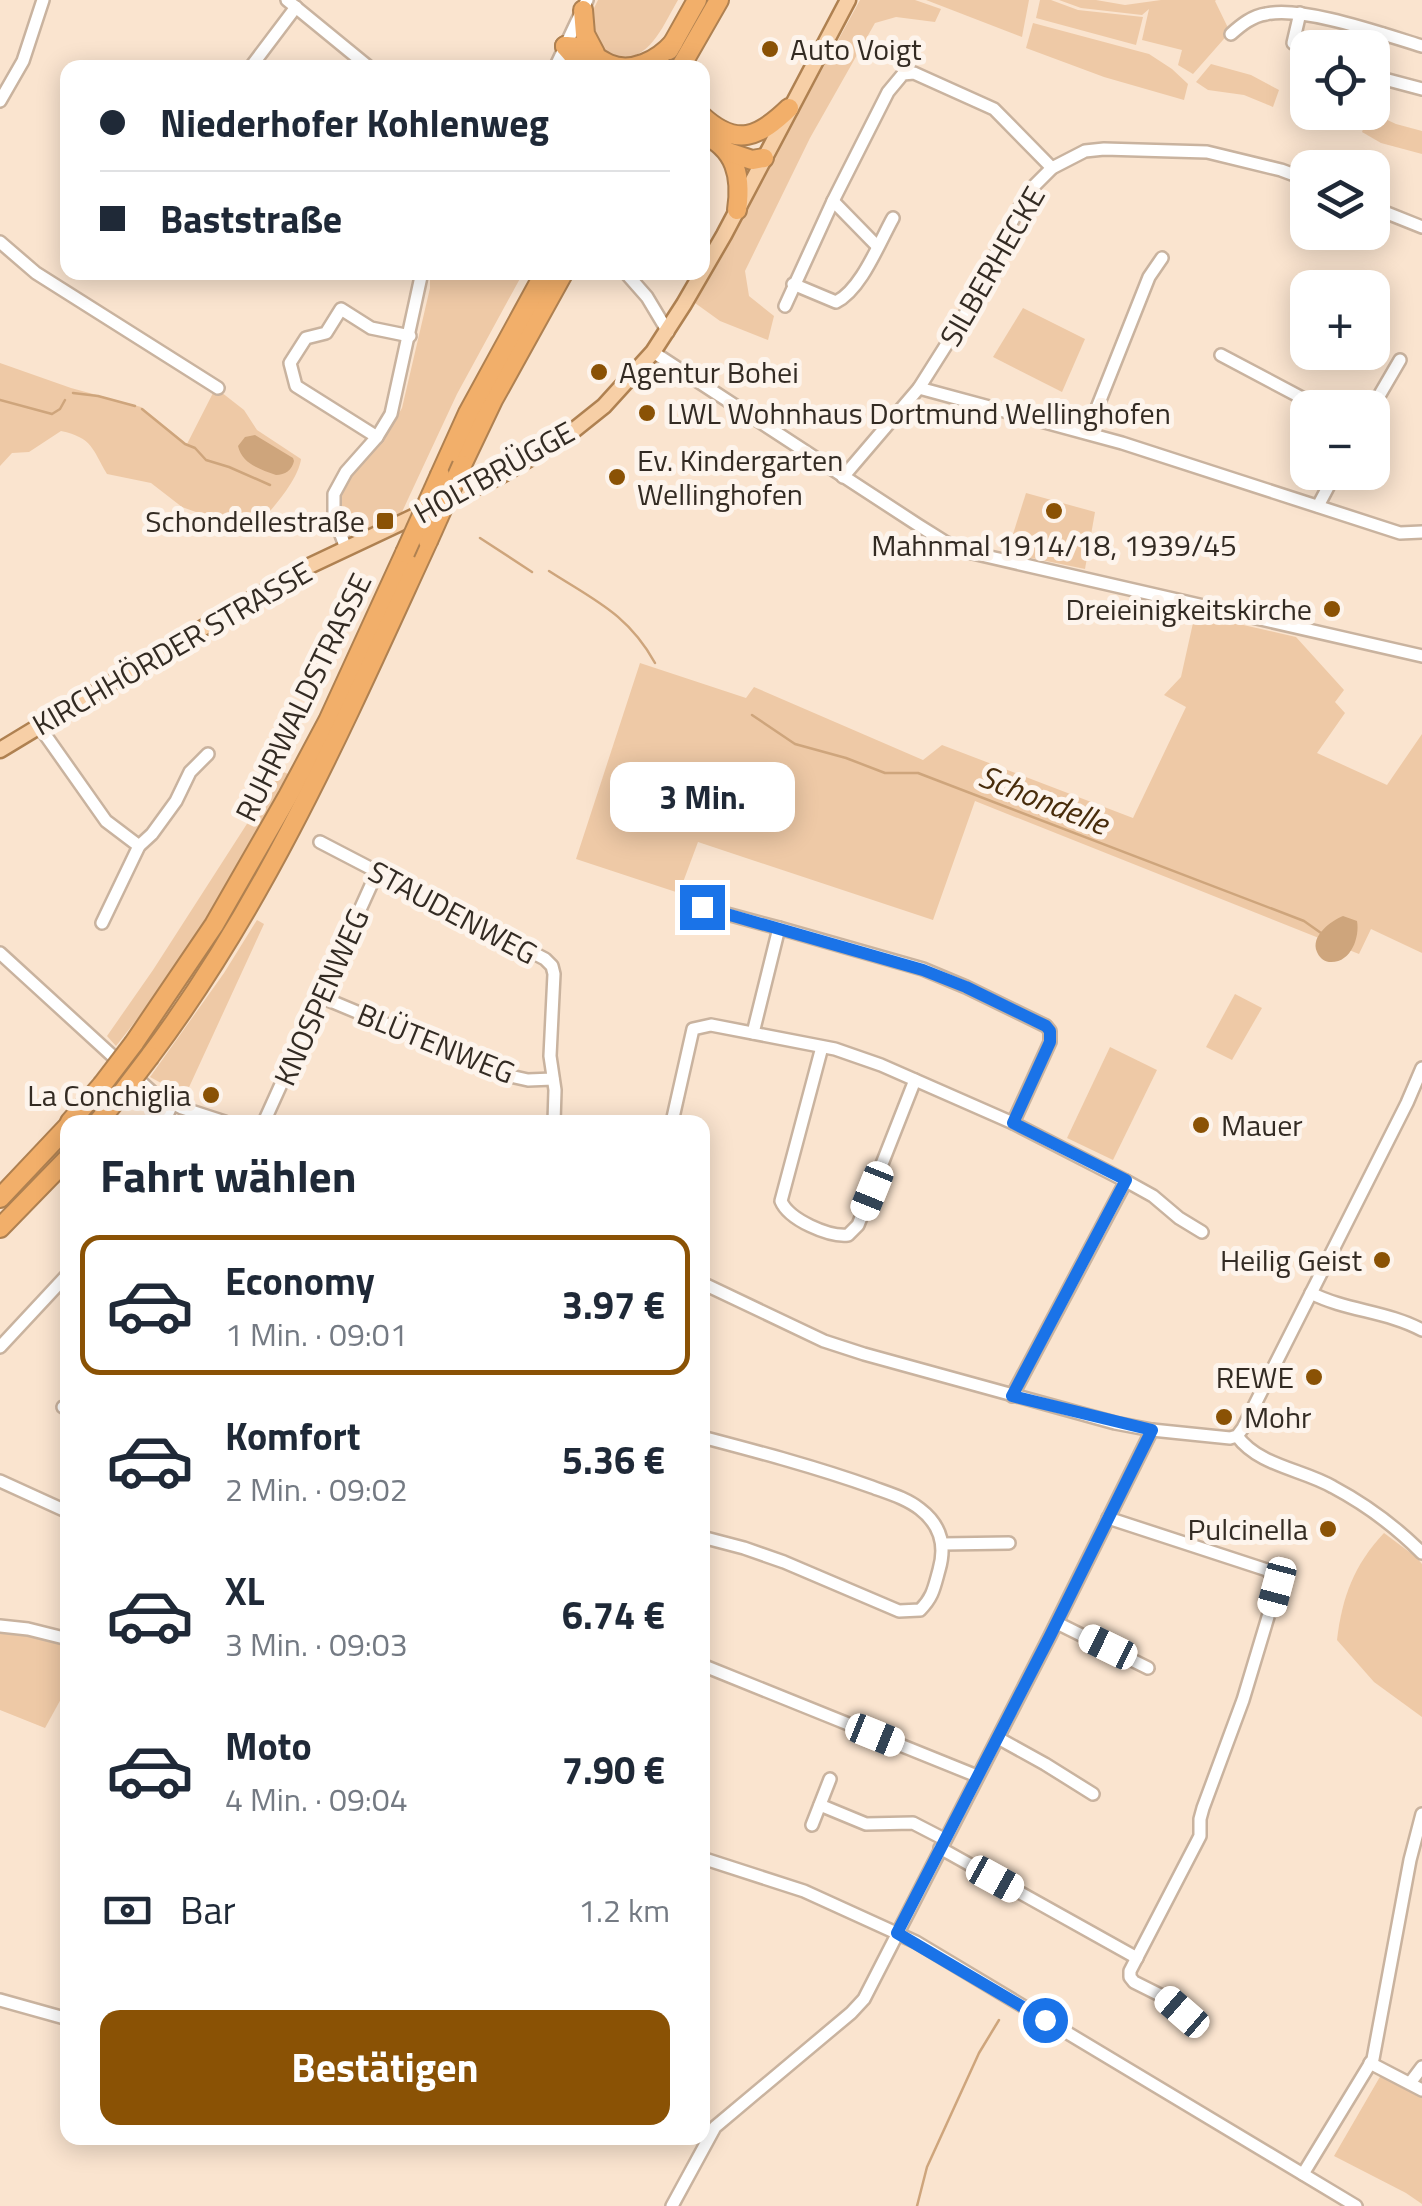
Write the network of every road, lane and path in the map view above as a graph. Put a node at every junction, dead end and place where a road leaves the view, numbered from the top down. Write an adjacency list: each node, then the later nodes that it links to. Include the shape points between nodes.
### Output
1 (43, 0): 27 (street)
2 (697, 0): 13 (highway)
3 (719, 0): 12 (highway)
4 (848, 0): 28 (main road, HOLTBRÜGGE)
5 (291, 3): 16 (street); 17 (street)
6 (585, 5): 14 (street); 20 (highway)
7 (1300, 13): 8 (street); 9 (street); 10 (street, via 1257,16)
8 (1296, 30)
9 (1367, 30)
10 (1231, 34)
11 (1390, 36): 15 (street)
12 (695, 42): 23 (highway); 24 (highway)
13 (673, 43): 21 (highway); 22 (highway)
14 (565, 46): 18 (street); 19 (highway)
15 (1422, 46)
16 (255, 60)
17 (360, 60)
18 (559, 60)
19 (586, 60)
20 (591, 60)
21 (652, 60)
22 (663, 60)
23 (685, 60)
24 (690, 60)
25 (1390, 82): 26 (street)
26 (1422, 89)
27 (0, 101)
28 (789, 108): 31 (highway, via 768,128); 32 (main road, HOLTBRÜGGE)
29 (710, 122): 31 (highway)
30 (710, 137): 31 (highway)
31 (734, 144): 32 (highway); 36 (highway)
32 (764, 158): 36 (main road, HOLTBRÜGGE)
33 (1052, 168): 34 (street, SILBERHECKE, via 1104,149 1207,152); 35 (street, via 994,109 909,72 888,92); 57 (street, SILBERHECKE, via 1030,190)
34 (1290, 173)
35 (833, 202): 41 (street); 49 (street)
36 (737, 210): 42 (main road, HOLTBRÜGGE)
37 (1390, 214): 39 (street)
38 (892, 218): 41 (street)
39 (1422, 227)
40 (0, 242): 56 (street, via 36,273)
41 (877, 246): 49 (street, via 857,283 836,302)
42 (710, 258)
43 (1162, 258): 60 (street)
44 (420, 280): 52 (street)
45 (541, 280): 85 (highway, RUHRWALDSTRASSE, bridge, via 468,414 288,796 214,925)
46 (560, 280): 86 (highway, RUHRWALDSTRASSE, bridge, via 485,416 279,854 210,968)
47 (632, 280): 51 (street)
48 (697, 280): 51 (main road, HOLTBRÜGGE)
49 (793, 284): 50 (street)
50 (785, 306)
51 (668, 332): 53 (main road, HOLTBRÜGGE)
52 (410, 336): 61 (street, via 394,407); 61 (street, via 371,328 342,309 326,333 306,338 290,363 296,386)
53 (653, 352): 62 (street); 66 (main road, HOLTBRÜGGE, via 564,438 487,483)
54 (1221, 355): 59 (street)
55 (1400, 360): 58 (street)
56 (218, 388)
57 (920, 388): 60 (street); 62 (street, SILBERHECKE)
58 (1382, 390)
59 (1290, 392)
60 (1087, 433): 64 (street)
61 (377, 437): 66 (street, via 334,494)
62 (843, 477): 67 (street, via 968,552)
63 (1326, 490): 64 (street)
64 (1318, 506): 65 (street, via 1400,532)
65 (1422, 532)
66 (346, 549): 68 (main road, KIRCHHÖRDER STRASSE)
67 (1422, 656)
68 (39, 726): 69 (main road, KIRCHHÖRDER STRASSE); 72 (street, via 106,821)
69 (0, 750)
70 (208, 754): 72 (street)
71 (320, 842): 73 (street, STAUDENWEG)
72 (139, 846): 75 (street)
73 (378, 872): 78 (street, KNOSPENWEG); 82 (street, STAUDENWEG, via 552,966)
74 (702, 907): 76 (street)
75 (102, 923)
76 (779, 928): 79 (street); 92 (street, via 923,970 1046,1026 1050,1042)
77 (0, 953): 84 (street)
78 (321, 997): 82 (street, BLÜTENWEG, via 510,1076); 89 (street, KNOSPENWEG)
79 (753, 1033): 80 (street); 91 (street, via 694,1029)
80 (822, 1047): 83 (street); 83 (street, via 782,1201 790,1214 836,1235 858,1225)
81 (1422, 1068): 101 (street)
82 (553, 1079): 90 (street, STAUDENWEG)
83 (915, 1080): 92 (street)
84 (172, 1104): 87 (street); 88 (street)
85 (76, 1115)
86 (104, 1115)
87 (167, 1115)
88 (204, 1115)
89 (267, 1115)
90 (554, 1115)
91 (674, 1115)
92 (1013, 1123): 95 (street)
93 (60, 1134): 96 (highway, RUHRWALDSTRASSE)
94 (60, 1166): 97 (highway)
95 (1126, 1180): 98 (street); 104 (street)
96 (0, 1198)
97 (0, 1228)
98 (1202, 1232)
99 (60, 1282): 103 (street)
100 (710, 1287): 104 (street, via 824,1340)
101 (1312, 1293): 102 (street); 106 (street)
102 (1422, 1330)
103 (0, 1346)
104 (1012, 1396): 105 (street)
105 (1152, 1430): 106 (street); 110 (street)
106 (1237, 1436): 114 (street, via 1252,1452 1360,1502)
107 (710, 1439): 113 (street, via 902,1498 922,1510)
108 (0, 1481): 109 (street)
109 (60, 1508)
110 (1108, 1518): 115 (street); 130 (street, via 1268,1570 1277,1587 1200,1819 1200,1836)
111 (710, 1539): 113 (street, via 784,1562 899,1612 920,1610 931,1599)
112 (1009, 1543): 113 (street)
113 (943, 1544)
114 (1422, 1553)
115 (1056, 1623): 118 (street); 120 (street)
116 (0, 1626): 117 (street)
117 (60, 1637)
118 (1148, 1668)
119 (710, 1669): 121 (street)
120 (998, 1738): 121 (street); 123 (street)
121 (978, 1776): 127 (street)
122 (830, 1779): 124 (street)
123 (1093, 1794)
124 (820, 1806): 126 (street); 127 (street, via 866,1824 913,1823)
125 (1422, 1814): 134 (street)
126 (812, 1825)
127 (942, 1844): 129 (street); 130 (street)
128 (710, 1861): 129 (street)
129 (897, 1933): 137 (street, via 851,2013); 139 (street)
130 (1137, 1958): 132 (street, via 1130,1971 1134,1982)
131 (0, 2000): 133 (street)
132 (1182, 2012)
133 (60, 2017)
134 (1370, 2063): 136 (street); 139 (street)
135 (1422, 2067): 136 (street)
136 (1416, 2086)
137 (710, 2122)
138 (699, 2145): 140 (street)
139 (1303, 2174): 141 (street)
140 (672, 2206)
141 (1356, 2206)

